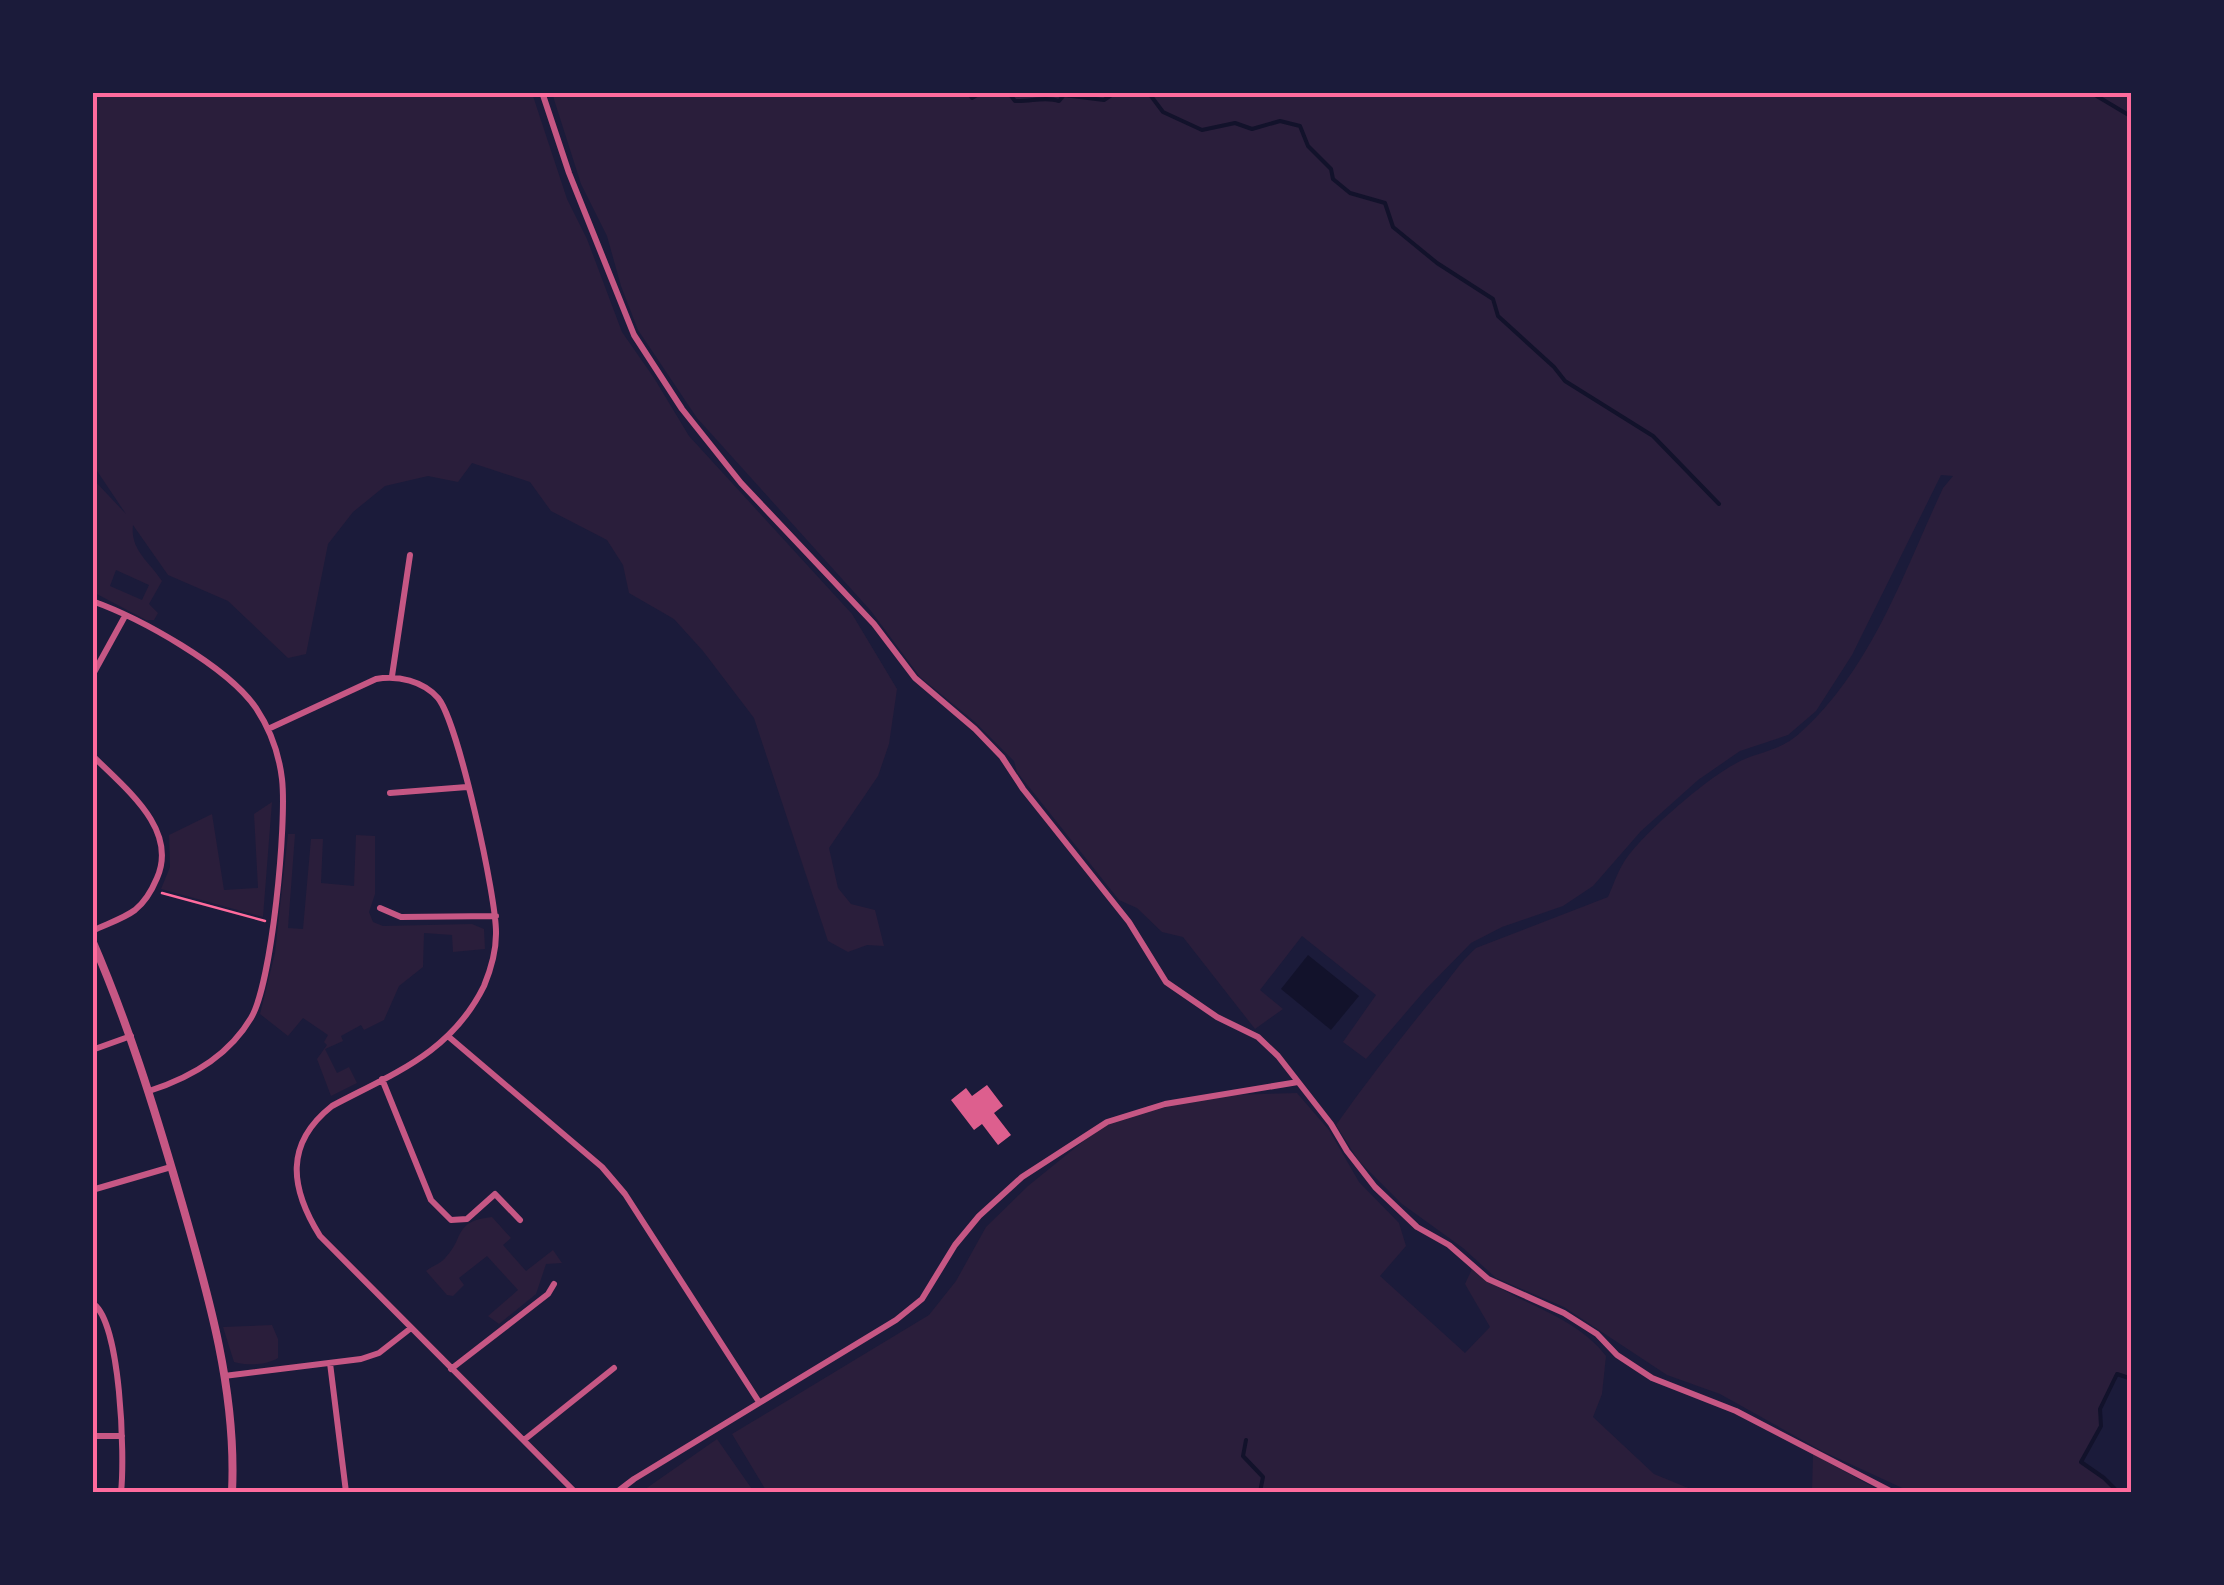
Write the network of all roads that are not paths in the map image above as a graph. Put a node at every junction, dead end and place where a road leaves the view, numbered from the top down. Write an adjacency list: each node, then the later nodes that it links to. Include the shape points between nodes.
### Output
1 (542, 92): 19 (street, via 634,335 708,444 916,678 1002,757 1129,922 1158,974 1258,1037)
2 (410, 555): 6 (street)
3 (92, 601): 4 (street)
4 (125, 616): 5 (street); 7 (street, via 228,677)
5 (92, 676)
6 (392, 676): 7 (street); 9 (street, via 424,687 443,705)
7 (268, 729): 20 (street, via 284,802 264,984 254,1015 208,1065)
8 (92, 755): 13 (street, via 153,820 162,866 136,910)
9 (467, 787): 10 (street); 12 (street)
10 (390, 794)
11 (380, 908): 12 (street, via 401,917)
12 (496, 916): 16 (street, via 489,974)
13 (92, 930)
14 (92, 940): 15 (street)
15 (132, 1036): 17 (street); 20 (street)
16 (448, 1037): 18 (street); 31 (street, via 625,1194)
17 (92, 1050)
18 (382, 1079): 23 (street, via 432,1200 451,1220 467,1219 495,1194); 26 (street, via 318,1117 298,1154 296,1184 320,1236)
19 (1298, 1082): 31 (street, via 1164,1104 1107,1122 1022,1177 979,1216 922,1299 851,1350); 40 (street, via 1374,1187 1488,1279 1564,1313 1652,1378 1736,1411)
20 (148, 1090): 21 (street)
21 (172, 1167): 22 (street); 30 (street)
22 (92, 1190)
23 (520, 1220)
24 (554, 1284): 29 (street)
25 (92, 1303): 33 (street, via 105,1316)
26 (410, 1328): 27 (street, via 379,1353); 29 (street)
27 (330, 1362): 30 (street); 37 (street)
28 (614, 1368): 34 (street)
29 (452, 1369): 34 (street)
30 (224, 1376): 36 (street)
31 (758, 1402): 39 (street)
32 (92, 1436): 33 (street)
33 (122, 1436): 35 (street)
34 (524, 1440): 38 (street)
35 (121, 1492)
36 (232, 1492)
37 (346, 1492)
38 (575, 1492)
39 (617, 1492)
40 (1892, 1492)

